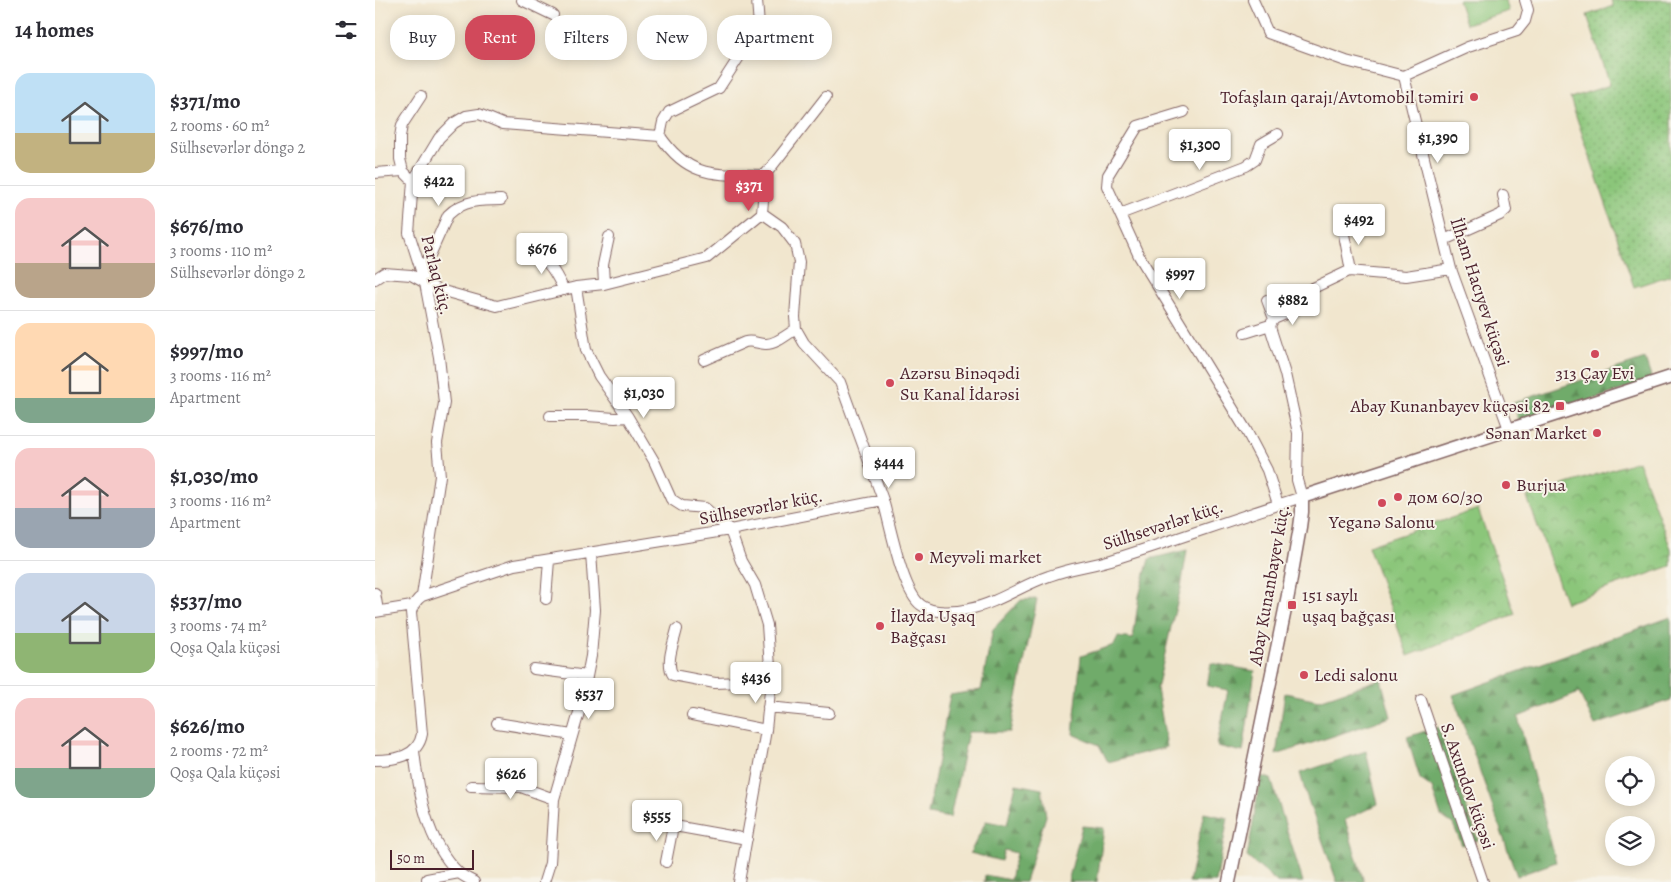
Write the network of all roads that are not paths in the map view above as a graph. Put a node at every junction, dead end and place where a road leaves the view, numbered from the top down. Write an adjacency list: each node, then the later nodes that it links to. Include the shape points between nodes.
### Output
1 (522, 0): 5 (street)
2 (757, 0): 6 (street)
3 (1253, 0): 8 (street, via 1268,33 1346,61)
4 (1525, 0): 8 (street, via 1528,10 1517,31 1467,47)
5 (553, 15)
6 (758, 15)
7 (737, 60): 13 (street, via 719,88 669,112)
8 (1403, 76): 24 (street, İlham Hacıyev küçəsi)
9 (421, 96): 14 (street, via 403,125 400,137)
10 (826, 97): 16 (street)
11 (1184, 112): 21 (street, via 1138,126 1108,175 1107,186)
12 (1278, 134): 21 (street, via 1261,144 1255,160 1247,166)
13 (660, 136): 16 (street, via 670,151 685,164 707,173); 17 (street, Parlaq küç., via 503,124 479,114 466,116 439,138)
14 (403, 172): 15 (street); 17 (street)
15 (375, 173)
16 (765, 176): 20 (street)
17 (413, 181): 28 (street, Parlaq küç., via 409,232)
18 (1503, 195): 24 (street, via 1506,210 1501,215)
19 (501, 200): 28 (street, via 467,202 448,215)
20 (762, 212): 30 (street, via 707,258); 35 (street, via 782,227 795,244 799,262)
21 (1120, 214): 44 (street, via 1139,256 1246,430 1267,470)
22 (1360, 215): 27 (street, via 1347,217 1342,224)
23 (609, 237): 30 (street, via 603,265)
24 (1444, 240): 26 (street, İlham Hacıyev küçəsi)
25 (532, 250): 32 (street, via 547,260)
26 (1451, 269): 27 (street, via 1405,276); 41 (street, İlham Hacıyev küçəsi)
27 (1351, 272): 34 (street, via 1309,290 1304,306)
28 (424, 278): 29 (street, via 384,273); 32 (street, via 436,289 497,306); 49 (street, Parlaq küç., via 444,403 437,443 440,476)
29 (375, 279)
30 (604, 284): 31 (street)
31 (576, 287): 32 (street); 40 (street, via 586,350 599,376)
32 (564, 290)
33 (1267, 300): 34 (street)
34 (1272, 322): 36 (street); 42 (street, via 1298,433 1297,480)
35 (796, 329): 37 (street, via 772,343 750,340); 43 (street, via 804,343 840,382)
36 (1245, 333)
37 (704, 360)
38 (1671, 377): 41 (street, Abay Kunanbayev küç.)
39 (550, 416): 40 (street)
40 (628, 417): 45 (street, via 671,499 682,506 705,508)
41 (1509, 429): 42 (street, Abay Kunanbayev küç.)
42 (1302, 497): 44 (street, Sülhsevərlər küç.); 77 (street, Abay Kunanbayev küç., via 1288,595)
43 (883, 500): 44 (street, Sülhsevərlər küç., via 902,570 915,598 928,609 959,612 987,604 1051,575 1110,560); 45 (street, Sülhsevərlər küç.)
44 (1278, 504)
45 (730, 530): 46 (street, Sülhsevərlər küç.); 56 (street, via 741,562 755,585 767,625)
46 (591, 553): 47 (street, Sülhsevərlər küç.); 55 (street, via 595,610)
47 (549, 560): 49 (street, Sülhsevərlər küç., via 514,565); 50 (street)
48 (375, 592): 52 (street)
49 (422, 596): 51 (street, Sülhsevərlər küç.)
50 (546, 599)
51 (412, 606): 52 (street); 64 (street, via 422,734)
52 (377, 611)
53 (677, 628): 56 (street, via 669,663 673,675 715,683)
54 (534, 669): 55 (street)
55 (587, 676): 63 (street)
56 (771, 681): 58 (street)
57 (1421, 700): 78 (street, S. Axundov küçəsi)
58 (769, 707): 59 (street); 62 (street)
59 (829, 713)
60 (692, 715): 62 (street)
61 (497, 722): 63 (street)
62 (766, 730): 70 (street)
63 (572, 735): 67 (street)
64 (414, 751): 65 (street, via 403,757); 72 (street, via 427,819 442,853)
65 (375, 760)
66 (471, 786): 67 (street, via 521,787)
67 (554, 799): 75 (street, via 550,863)
68 (647, 821): 69 (street)
69 (673, 826): 70 (street); 71 (street)
70 (747, 839): 76 (street)
71 (666, 862)
72 (459, 873): 73 (street); 74 (street)
73 (427, 879)
74 (474, 882)
75 (544, 882)
76 (739, 882)
77 (1229, 882)
78 (1483, 882)

